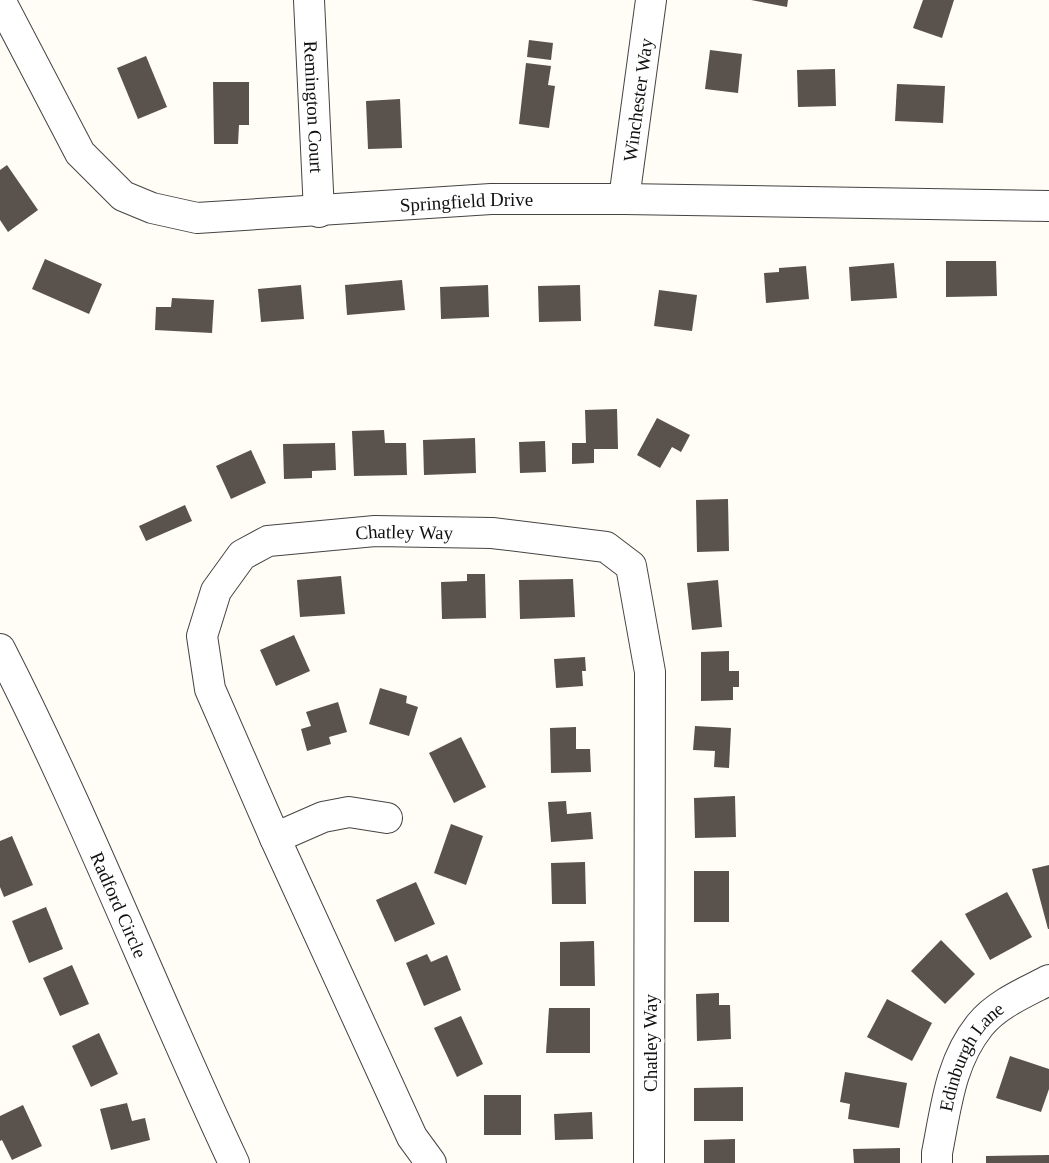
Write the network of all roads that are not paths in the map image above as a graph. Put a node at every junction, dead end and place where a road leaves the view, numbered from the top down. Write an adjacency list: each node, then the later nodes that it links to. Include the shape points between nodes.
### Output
1 (0, 0): 6 (street, Springfield Drive, via 80,153 123,196 197,218)
2 (309, 0): 6 (street, Remington Court)
3 (651, 0): 4 (street, Winchester Way)
4 (624, 199): 5 (street, Springfield Drive); 6 (street, Springfield Drive, via 491,199)
5 (1049, 206)
6 (319, 212)
7 (0, 649): 11 (street, Radford Circle, via 40,727)
8 (387, 818): 9 (street, via 349,812 323,817)
9 (275, 838): 12 (street, Chatley Way, via 412,1137); 13 (street, Chatley Way, via 210,689 202,636 216,591 242,555 268,541 375,531 492,533 606,547 631,566 650,672)
10 (1049, 980): 14 (street, Edinburgh Lane, via 1012,999 981,1023 955,1066)
11 (234, 1163)
12 (431, 1163)
13 (649, 1163)
14 (937, 1163)

